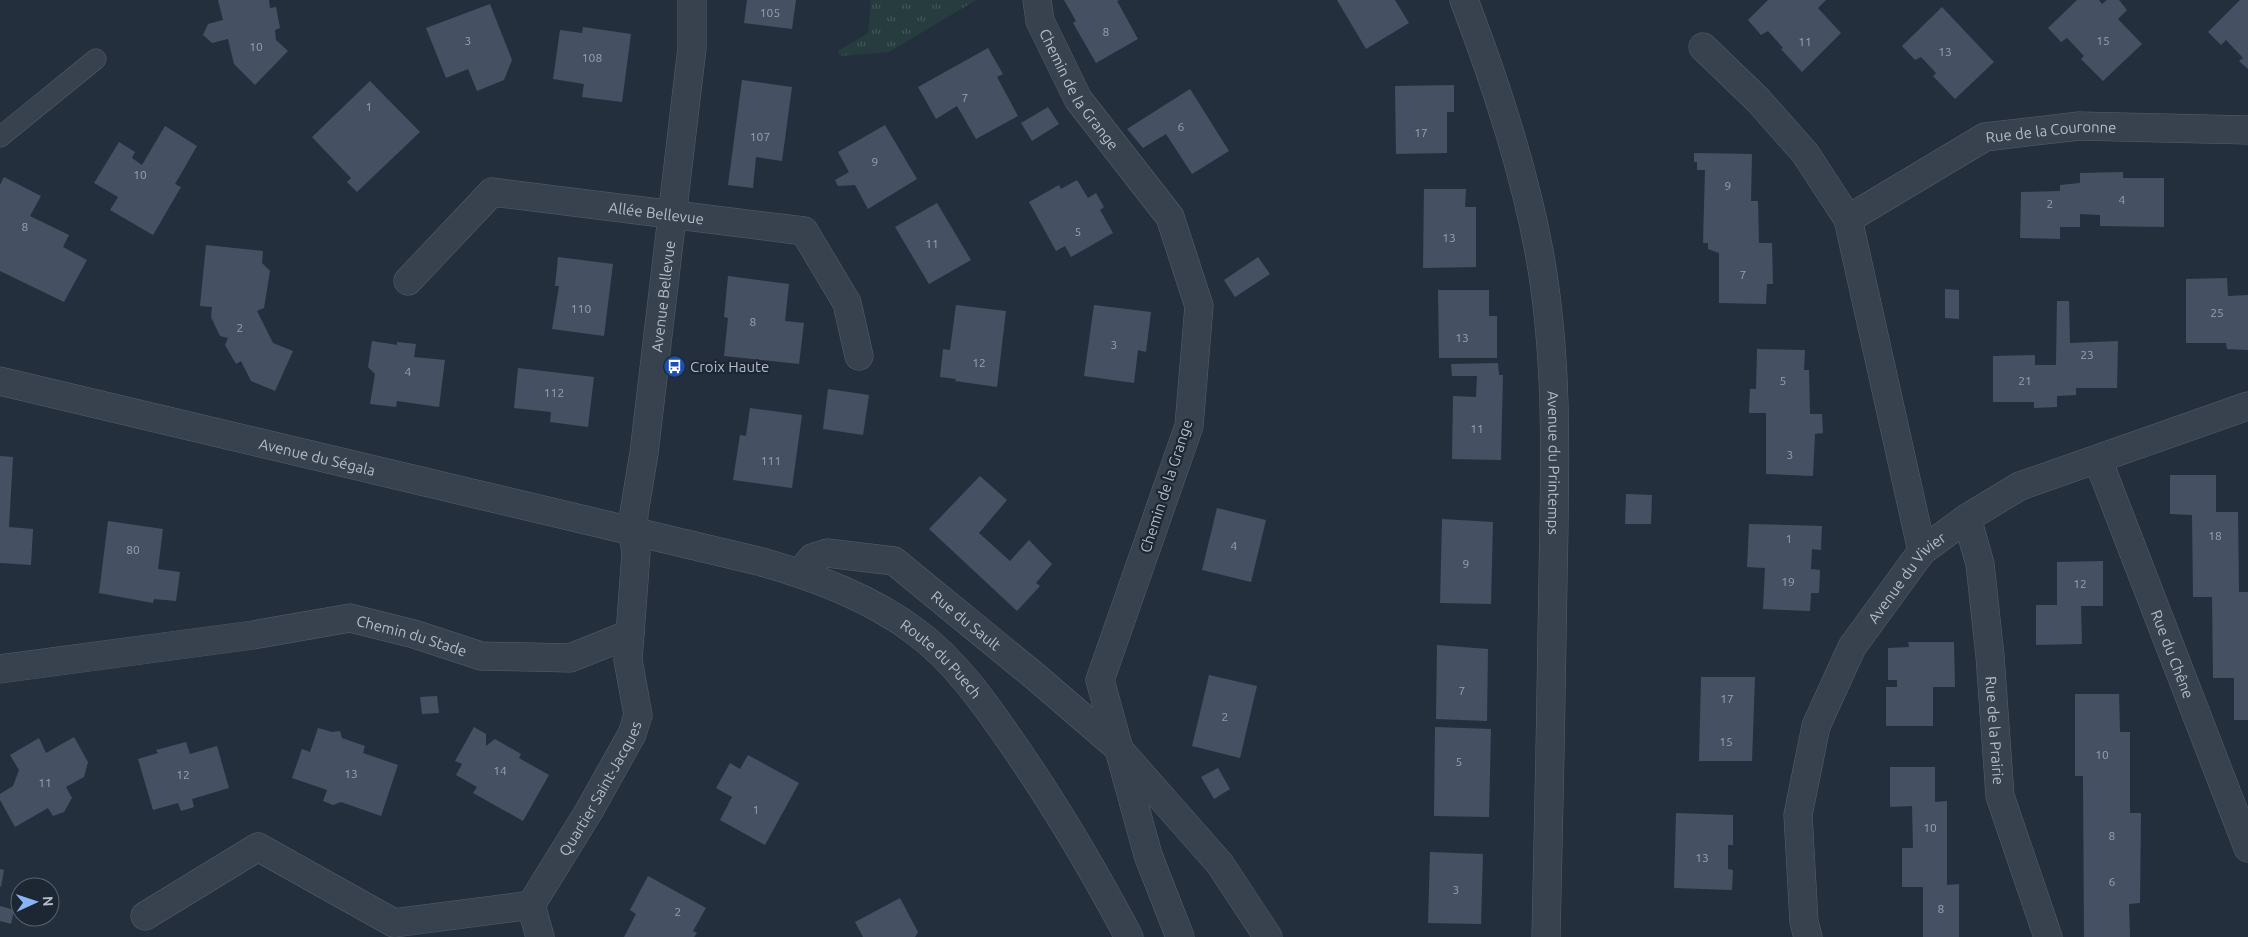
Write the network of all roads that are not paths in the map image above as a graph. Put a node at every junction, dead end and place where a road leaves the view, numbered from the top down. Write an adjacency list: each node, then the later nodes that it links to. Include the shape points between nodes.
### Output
1 (692, 0): 8 (street, Avenue Bellevue, via 692,48)
2 (1037, 0): 21 (street, Chemin de la Grange, via 1040,21 1078,99 1170,217 1199,306 1189,426 1100,680)
3 (1464, 0): 29 (street, Avenue du Printemps, via 1494,79 1523,179 1539,251 1552,346 1555,461)
4 (1703, 47): 9 (street, via 1758,100 1805,153)
5 (96, 60): 7 (lane)
6 (2248, 130): 9 (street, Rue de la Couronne, via 2079,126 1985,137)
7 (0, 137)
8 (673, 214): 10 (street, Allée Bellevue, via 492,192); 11 (street, Allée Bellevue, via 804,231 847,302); 16 (street, Avenue Bellevue)
9 (1848, 219): 17 (street)
10 (408, 281)
11 (859, 356)
12 (0, 381): 16 (street, Avenue du Ségala)
13 (2248, 406): 14 (street, Avenue du Vivier)
14 (2098, 460): 15 (street, Avenue du Vivier, via 2020,486); 22 (street, Rue du Chêne)
15 (1967, 518): 17 (street, Avenue du Vivier); 31 (street, Rue de la Prairie, via 1980,564 2000,796)
16 (633, 533): 18 (street, Route du Puech, via 762,562); 19 (street, via 636,553)
17 (1922, 551): 30 (street, Avenue du Vivier, via 1852,647 1816,726 1798,815 1804,922)
18 (800, 574): 21 (street, Rue du Sault, via 812,558 827,553 894,561); 26 (street, Route du Puech, via 864,600 916,632 950,662 983,701 1040,782)
19 (630, 634): 20 (street, Chemin du Stade, via 570,658 481,656 350,618 253,635); 23 (street, Quartier Saint-Jacques, via 628,660 638,716 632,734)
20 (0, 670)
21 (1116, 746): 27 (street, Chemin de la Grange, via 1148,855); 28 (street, Rue du Sault, via 1220,864)
22 (2248, 848)
23 (531, 904): 24 (street, via 394,923 258,847); 25 (street)
24 (146, 916)
25 (540, 937)
26 (1129, 937)
27 (1180, 937)
28 (1268, 937)
29 (1546, 937)
30 (1808, 937)
31 (2048, 937)

